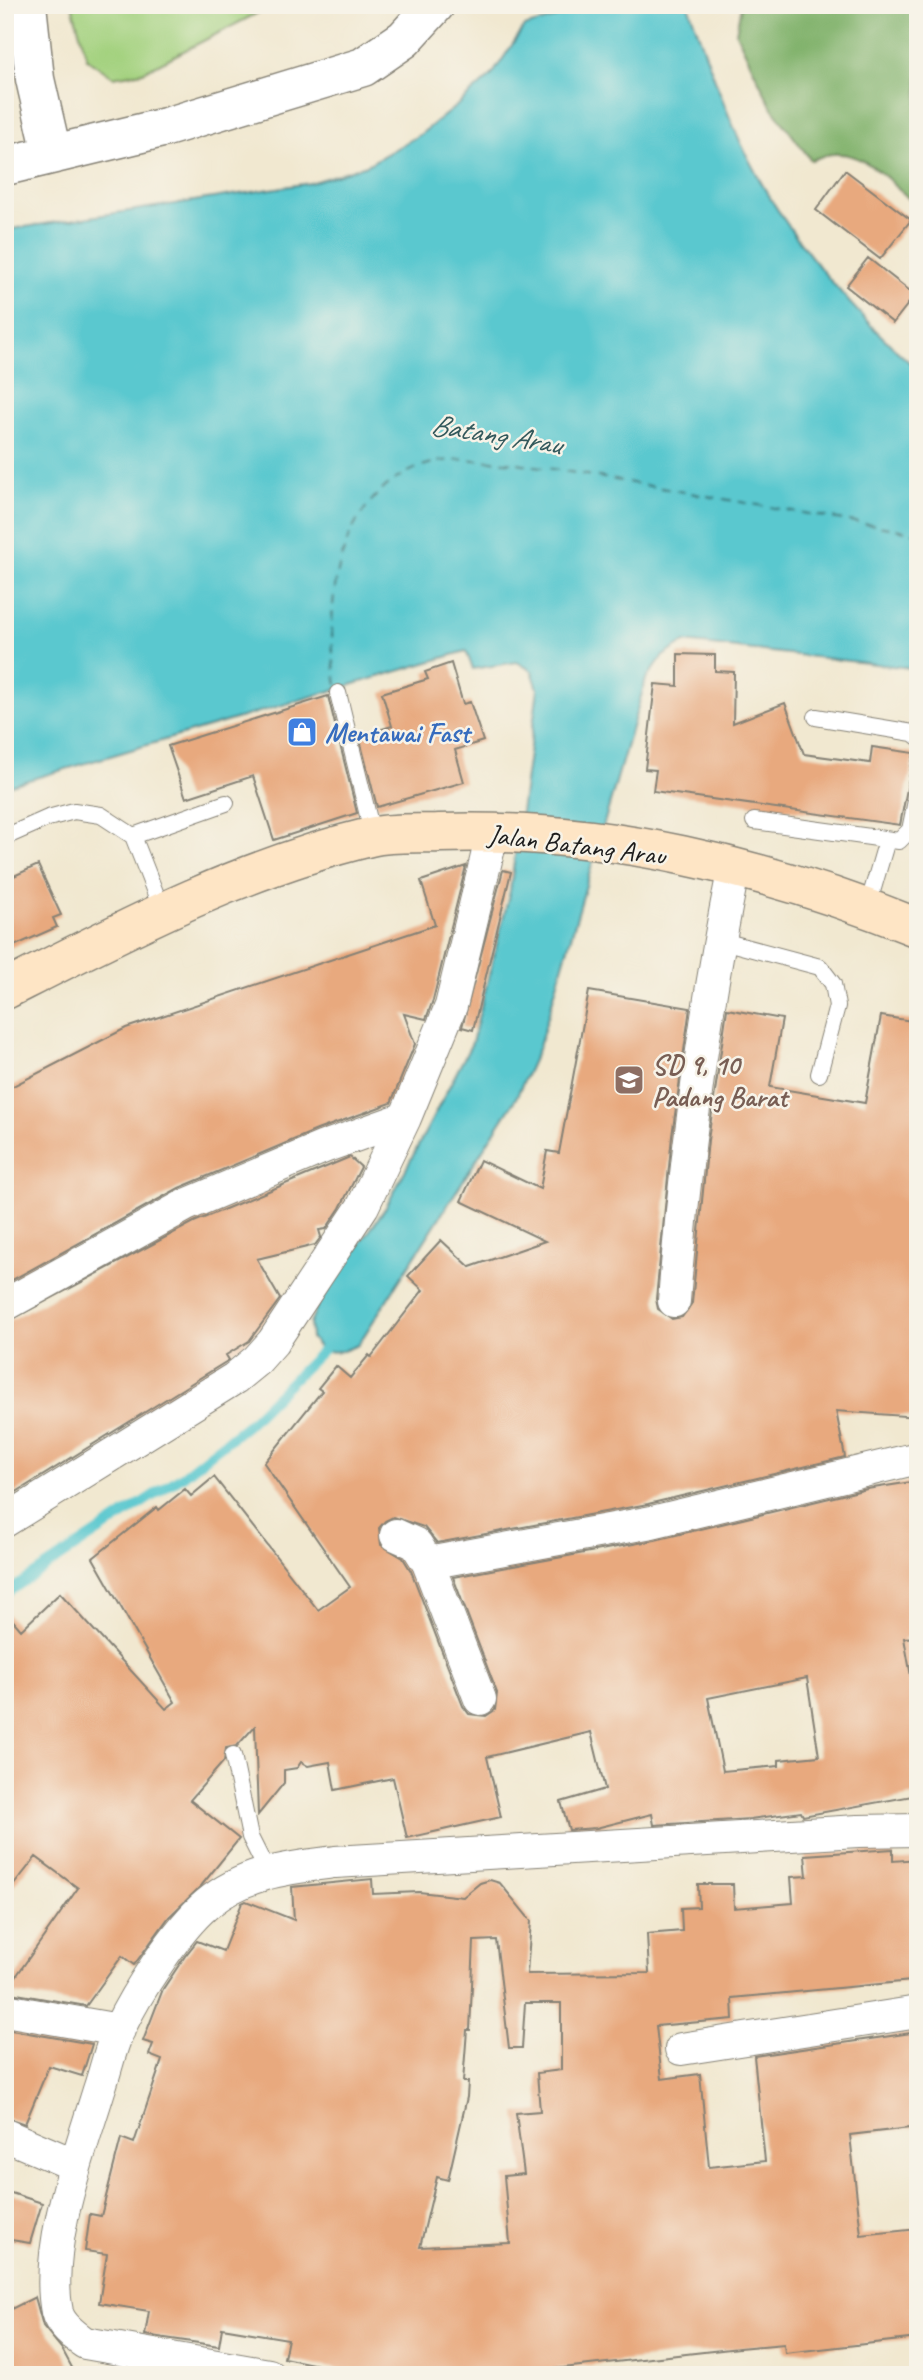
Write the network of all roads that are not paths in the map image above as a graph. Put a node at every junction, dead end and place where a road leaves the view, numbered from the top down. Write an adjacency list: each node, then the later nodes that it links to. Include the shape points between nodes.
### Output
1 (27, 5): 3 (street, via 35,79)
2 (435, 5): 3 (street, via 404,39 363,67 166,127)
3 (52, 153): 4 (street)
4 (5, 166)
5 (338, 693): 13 (lane)
6 (816, 717): 7 (lane)
7 (918, 737)
8 (918, 791): 15 (lane, via 910,830 899,841)
9 (226, 803): 12 (lane)
10 (754, 821): 15 (lane)
11 (498, 831): 13 (main road, Jalan Batang Arau); 16 (main road, Jalan Batang Arau, via 644,848); 23 (street, via 451,1006)
12 (133, 836): 14 (lane, via 101,815 74,811 48,817); 18 (lane)
13 (373, 836): 18 (main road, Jalan Batang Arau, via 265,870)
14 (5, 837)
15 (887, 841): 17 (lane)
16 (734, 867): 17 (main road, Jalan Batang Arau); 20 (street)
17 (867, 909): 19 (main road, Jalan Batang Arau)
18 (162, 910): 21 (main road, Jalan Batang Arau)
19 (918, 928)
20 (719, 940): 22 (lane, via 820,967 833,984 838,1006); 24 (street, via 682,1199)
21 (5, 990)
22 (819, 1074)
23 (405, 1118): 25 (street, via 186,1205); 27 (street, via 363,1206 257,1360)
24 (674, 1301)
25 (5, 1305)
26 (918, 1458): 29 (street, via 652,1522)
27 (5, 1521)
28 (396, 1535): 29 (street, via 416,1544)
29 (428, 1563): 30 (street)
30 (480, 1699)
31 (233, 1755): 33 (lane, via 250,1838)
32 (918, 1830): 33 (street, via 541,1848)
33 (267, 1871): 36 (street, via 234,1884 205,1906 171,1945)
34 (5, 2010): 36 (street)
35 (918, 2012): 37 (street)
36 (119, 2030): 39 (street)
37 (681, 2049)
38 (5, 2134): 39 (street)
39 (75, 2165): 40 (street, via 54,2263 58,2315 73,2335 85,2343)
40 (269, 2375)

